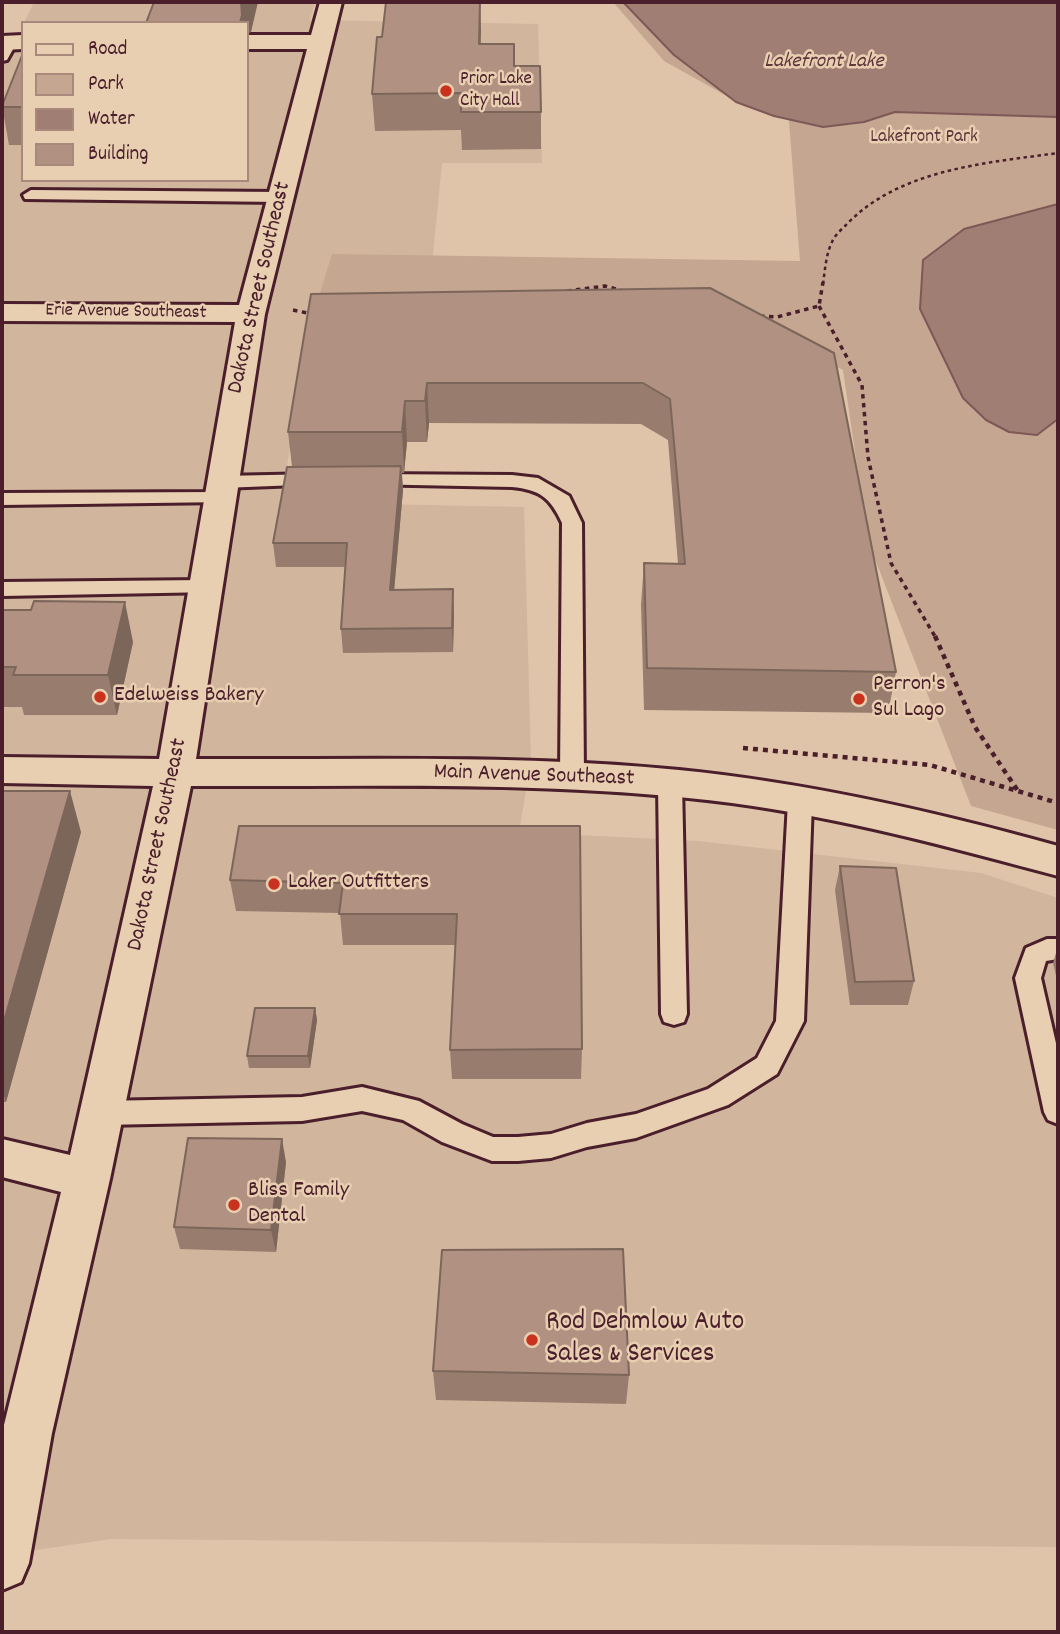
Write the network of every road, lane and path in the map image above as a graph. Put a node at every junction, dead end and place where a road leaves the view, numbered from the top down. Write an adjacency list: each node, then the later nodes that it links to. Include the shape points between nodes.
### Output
1 (331, 2): 3 (street, Dakota Street Southeast)
2 (248, 42): 3 (street)
3 (322, 42): 6 (street, Dakota Street Southeast)
4 (1058, 153): 9 (path, via 955,168 878,197 833,240)
5 (31, 195): 6 (lane)
6 (281, 197): 12 (street, Dakota Street Southeast)
7 (562, 292): 8 (path, via 595,285 618,287)
8 (637, 298)
9 (819, 306): 14 (path, via 777,317); 24 (path, via 862,385 868,457 891,563 934,634 975,727)
10 (292, 310): 13 (path)
11 (2, 312): 12 (street, Erie Avenue Southeast)
12 (251, 314): 15 (street, Dakota Street Southeast)
13 (318, 315)
14 (754, 316)
15 (221, 490): 16 (lane); 17 (street, Dakota Street Southeast); 22 (lane, via 342,480 512,481 538,484 562,500 572,523)
16 (2, 499)
17 (206, 587): 18 (lane); 21 (street, Dakota Street Southeast)
18 (2, 589)
19 (732, 747): 24 (path, via 930,765)
20 (2, 770): 21 (street, Main Avenue Southeast)
21 (175, 773): 22 (street, Main Avenue Southeast); 31 (street, Dakota Street Southeast)
22 (572, 777): 23 (street, Main Avenue Southeast)
23 (670, 783): 25 (street, Main Avenue Southeast); 29 (lane)
24 (1017, 791): 26 (path)
25 (800, 802): 27 (street, Main Avenue Southeast, via 946,831); 31 (lane, via 790,1021 767,1066 718,1097 636,1126 518,1149 492,1149 409,1109 362,1099 302,1109)
26 (1058, 803)
27 (1058, 861)
28 (1058, 948): 30 (lane, via 1035,955 1028,978)
29 (674, 1014)
30 (1058, 1112)
31 (102, 1113): 33 (street, Dakota Street Southeast)
32 (2, 1158): 33 (street)
33 (87, 1179): 34 (street, Dakota Street Southeast)
34 (15, 1434): 35 (street, Dakota Street Southeast)
35 (2, 1563)

